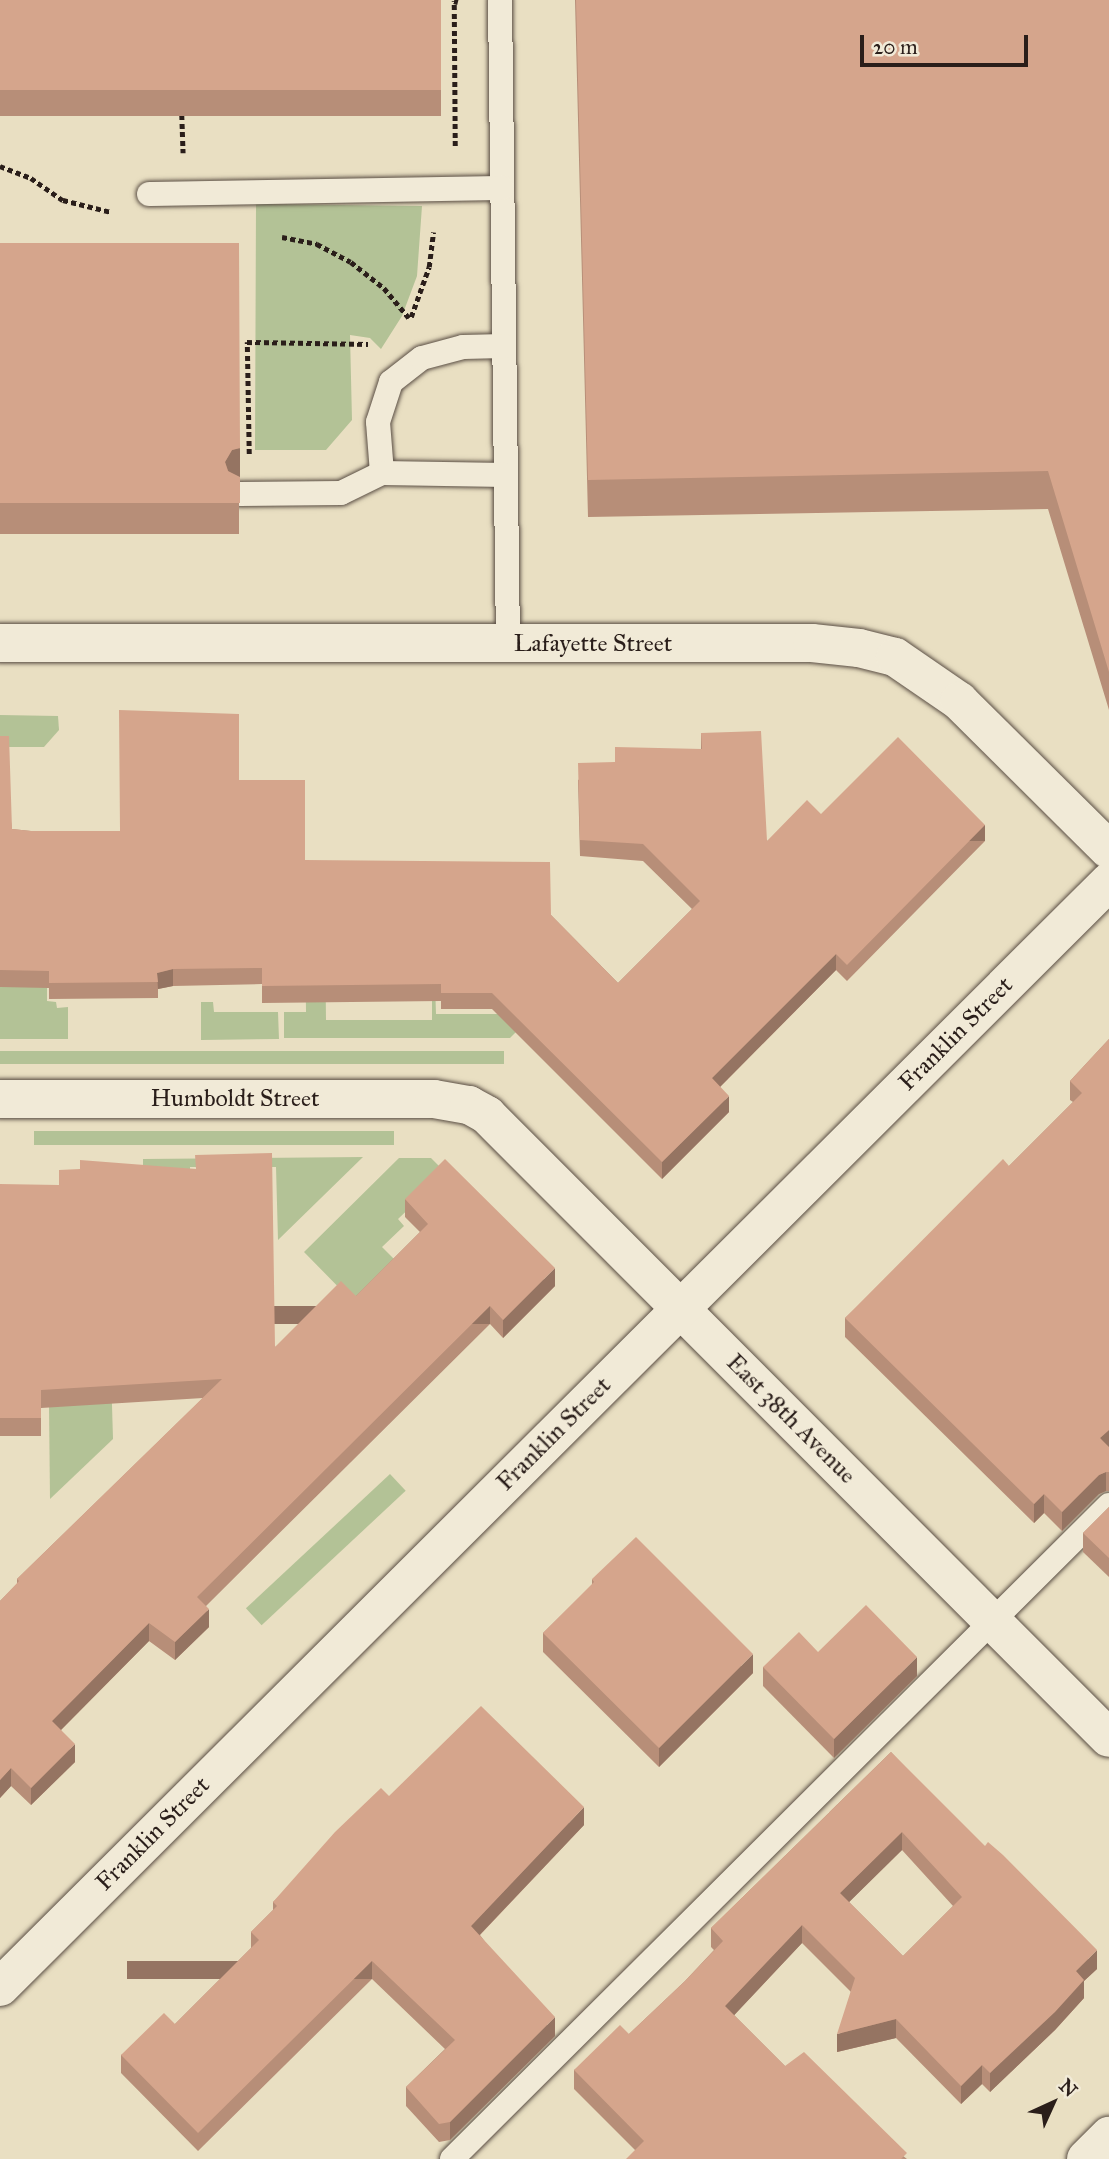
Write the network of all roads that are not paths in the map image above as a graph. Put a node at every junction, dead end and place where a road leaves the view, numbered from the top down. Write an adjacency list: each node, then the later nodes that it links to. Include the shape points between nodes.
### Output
1 (500, 0): 2 (lane)
2 (502, 188): 3 (lane); 4 (lane)
3 (149, 194)
4 (504, 346): 5 (lane, via 463,347 422,358 391,382 378,422); 6 (lane)
5 (383, 473): 6 (lane); 7 (lane, via 341,493)
6 (506, 475): 9 (lane)
7 (245, 493)
8 (0, 643): 9 (street, Lafayette Street)
9 (508, 644): 10 (street, Lafayette Street, via 812,643 895,657 959,701)
10 (1109, 850)
11 (1109, 881): 14 (street, Franklin Street)
12 (0, 1099): 13 (street, Humboldt Street, via 434,1099)
13 (469, 1105): 14 (street, East 38th Avenue, via 500,1127)
14 (681, 1308): 16 (street, East 38th Avenue); 18 (street, Franklin Street)
15 (1109, 1504): 16 (lane)
16 (992, 1620): 17 (street, East 38th Avenue); 20 (lane)
17 (1109, 1738)
18 (0, 1987)
19 (1109, 2136): 21 (street)
20 (453, 2159)
21 (1086, 2159)

